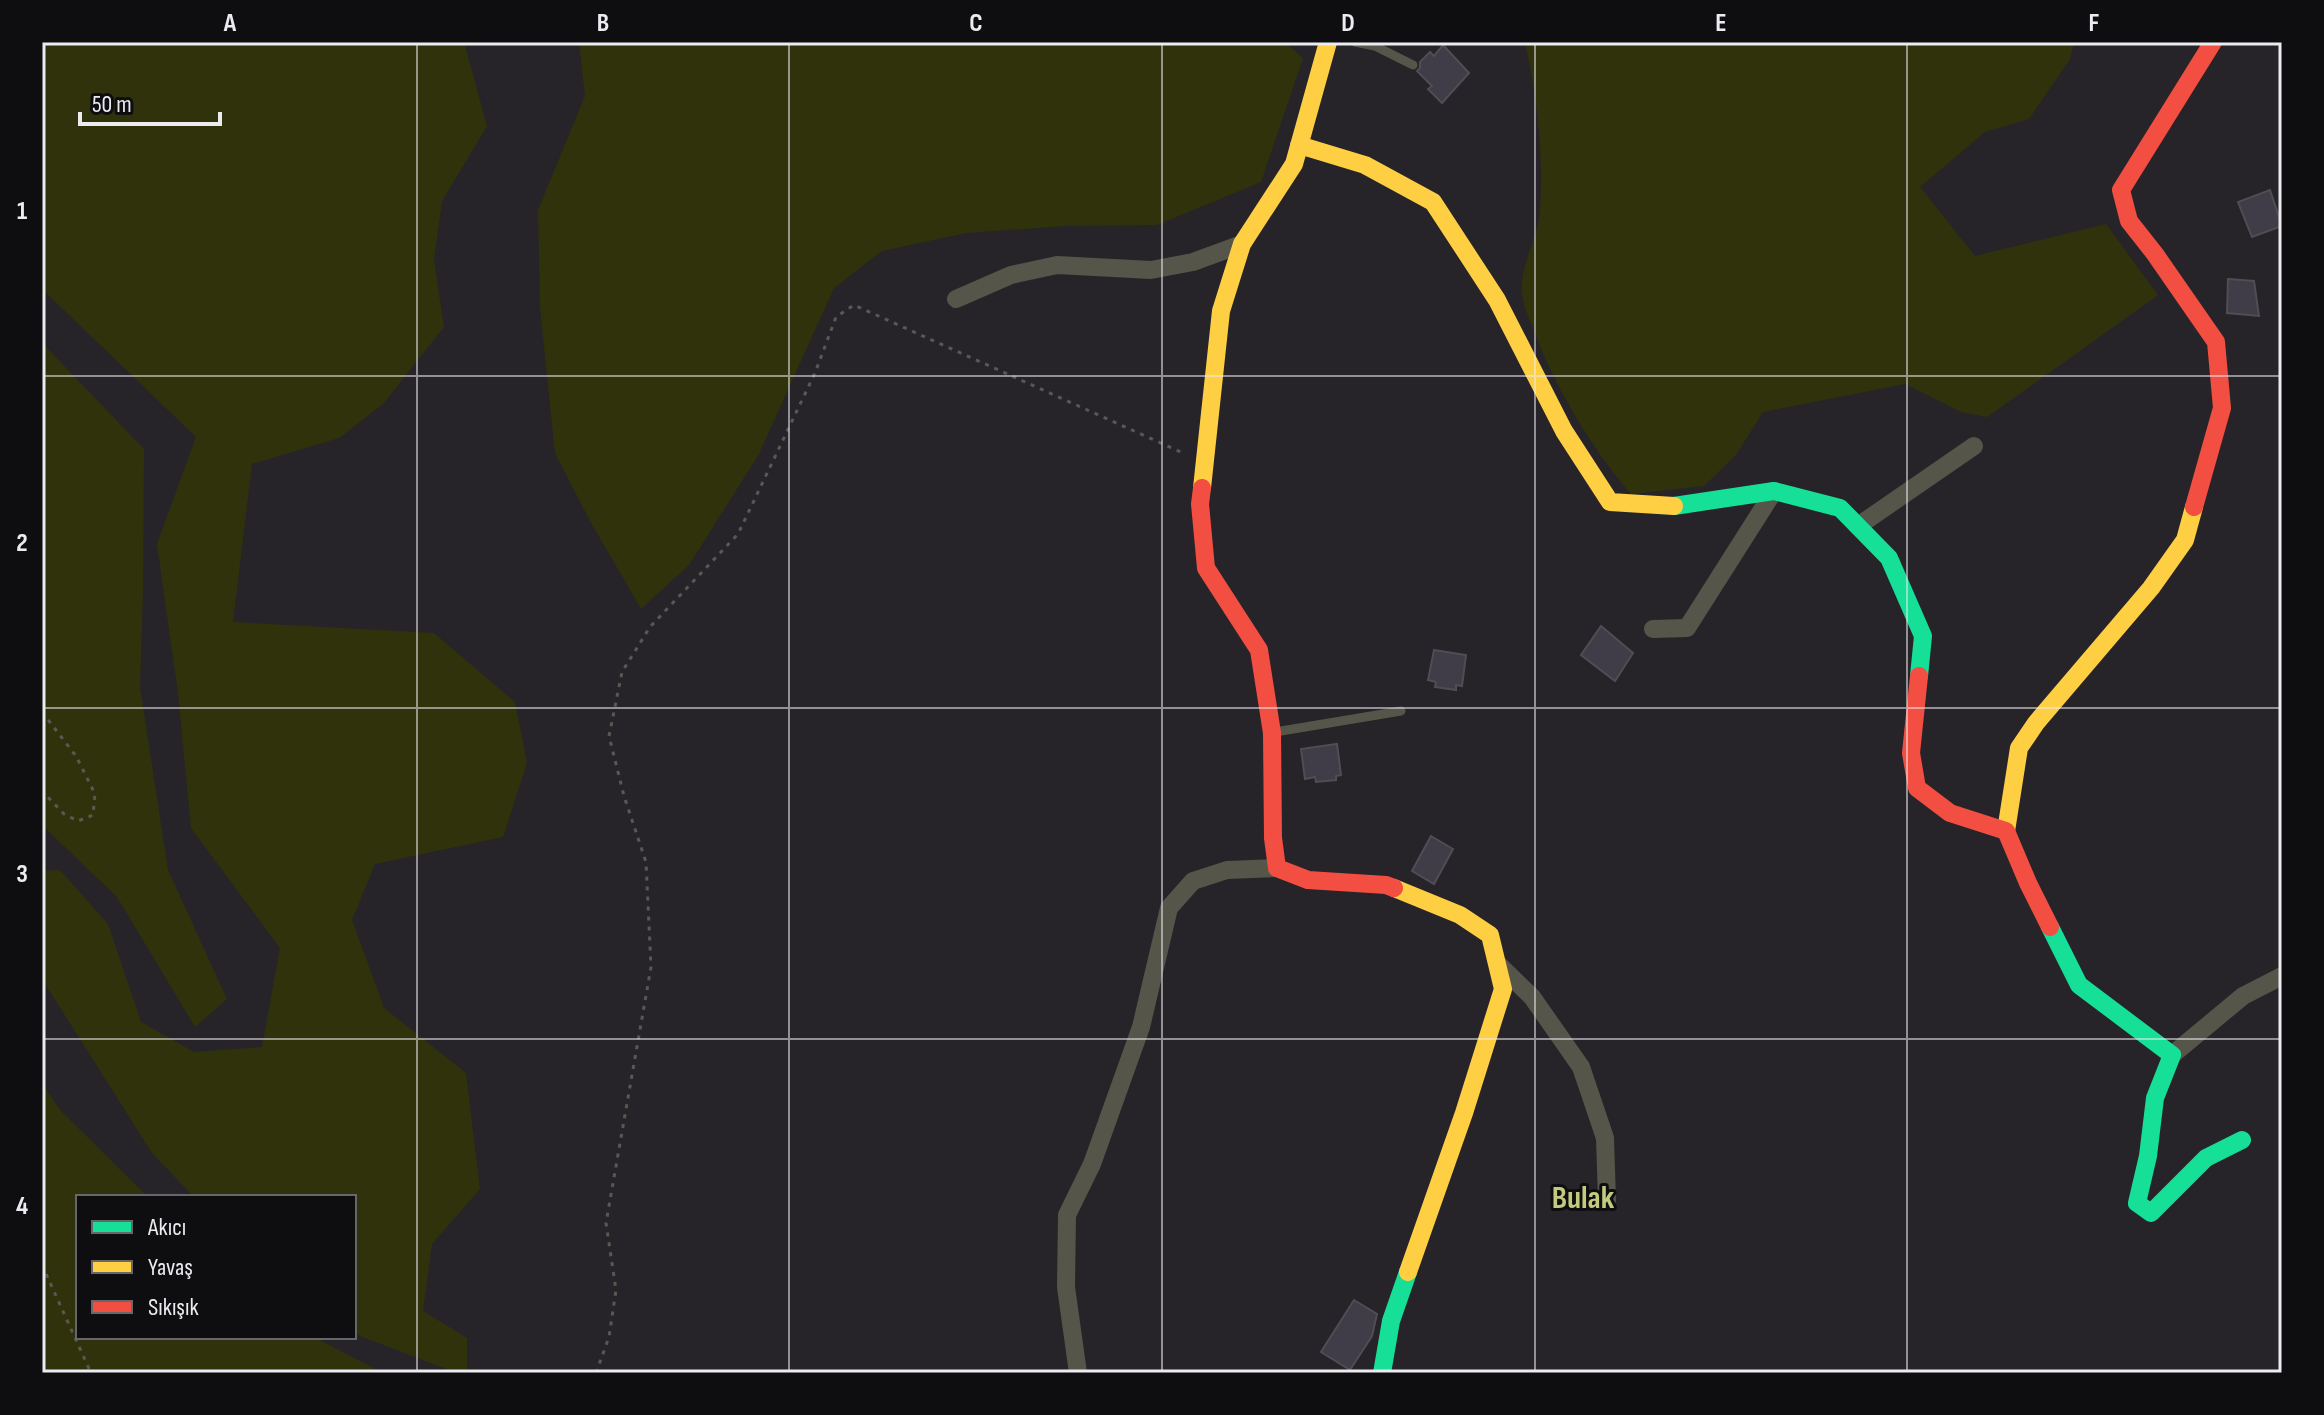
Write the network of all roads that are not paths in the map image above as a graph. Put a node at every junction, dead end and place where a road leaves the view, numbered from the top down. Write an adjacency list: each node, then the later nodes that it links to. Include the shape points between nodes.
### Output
1 (1328, 42): 5 (street)
2 (1355, 42): 4 (lane)
3 (2213, 42): 14 (street, via 2121,190 2129,221 2216,342 2222,408 2185,540 2019,748)
4 (1413, 65)
5 (1299, 145): 6 (street, via 1294,164); 9 (street, via 1365,165 1433,202 1497,300 1564,431 1610,502 1669,507)
6 (1242, 244): 7 (street, via 1151,270 1057,265 1011,275); 13 (street, via 1221,311 1200,504 1206,568 1259,650)
7 (956, 299)
8 (1974, 446): 10 (street)
9 (1774, 491): 10 (street, via 1840,508); 11 (street, via 1687,628)
10 (1858, 526): 14 (street, via 1889,558 1923,636 1911,753 1917,788 1950,813)
11 (1653, 629)
12 (1401, 711): 13 (lane)
13 (1272, 733): 15 (street)
14 (2006, 831): 18 (street, via 2079,985)
15 (1277, 868): 16 (street, via 1308,880 1386,885 1460,915 1490,935); 21 (street, via 1227,870 1193,881 1169,908 1141,1027 1092,1164 1067,1215 1066,1287)
16 (1496, 962): 20 (street, via 1532,997 1581,1067 1605,1138); 22 (street, via 1503,989 1391,1321)
17 (2282, 976): 18 (street, via 2243,996)
18 (2172, 1055): 19 (street, via 2155,1098 2137,1203 2151,1213 2206,1158)
19 (2242, 1140)
20 (1607, 1200)
21 (1078, 1373)
22 (1382, 1373)

